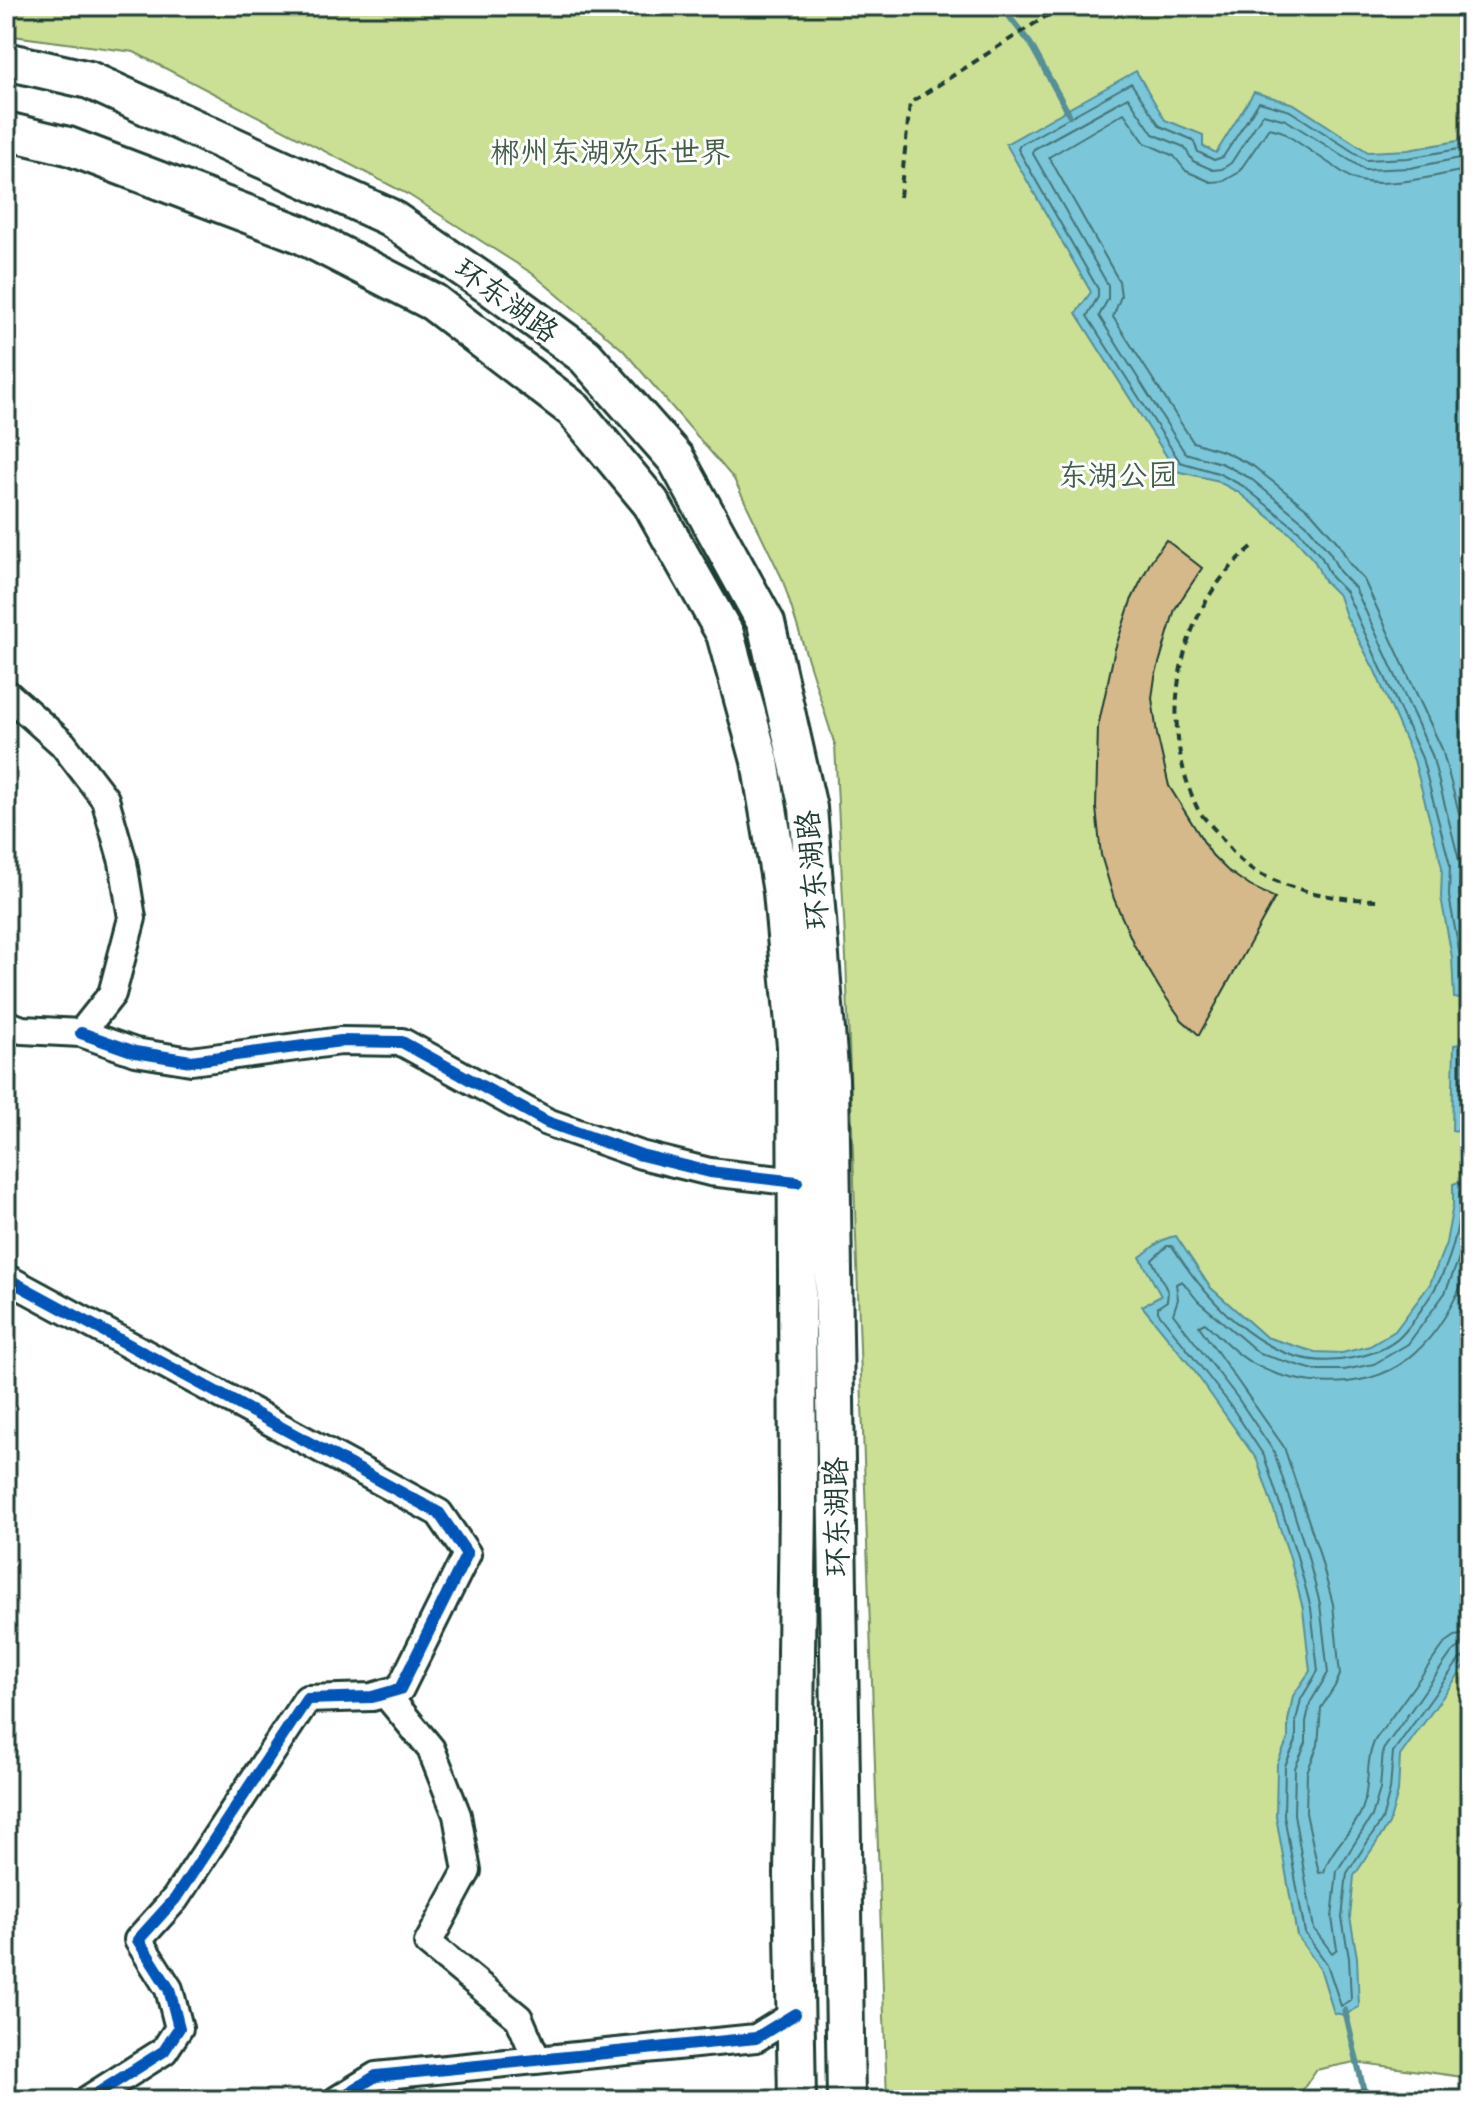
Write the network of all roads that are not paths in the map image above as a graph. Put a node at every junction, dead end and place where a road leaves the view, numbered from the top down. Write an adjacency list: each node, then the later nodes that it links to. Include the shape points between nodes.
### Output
1 (6, 61): 14 (main road, 环东湖路, via 89,80 389,217 585,356 676,459 766,623 808,808 830,1080)
2 (6, 131): 6 (main road, 环东湖路, via 68,146 300,234 433,302 574,410 651,503 725,634 760,761 782,892 796,1046)
3 (6, 693): 5 (street, via 63,744 105,799 123,862 132,918 112,994)
4 (6, 1024): 5 (street, via 22,1030)
5 (81, 1033): 6 (street, via 135,1052 191,1061 341,1041 402,1042 547,1122 710,1172)
6 (797, 1182): 9 (main road, 环东湖路)
7 (6, 1278): 8 (street, via 439,1513 467,1554 400,1689)
8 (385, 1693): 10 (street, via 431,1749 457,1815 465,1857 467,1871 428,1943 519,2018); 11 (street, via 307,1699 175,1899 138,1940 169,1989 179,2028 164,2051)
9 (795, 2014): 10 (street, via 756,2038); 13 (main road, 环东湖路)
10 (537, 2060): 12 (street, via 376,2076)
11 (87, 2100)
12 (337, 2100)
13 (797, 2100)
14 (846, 2100)

